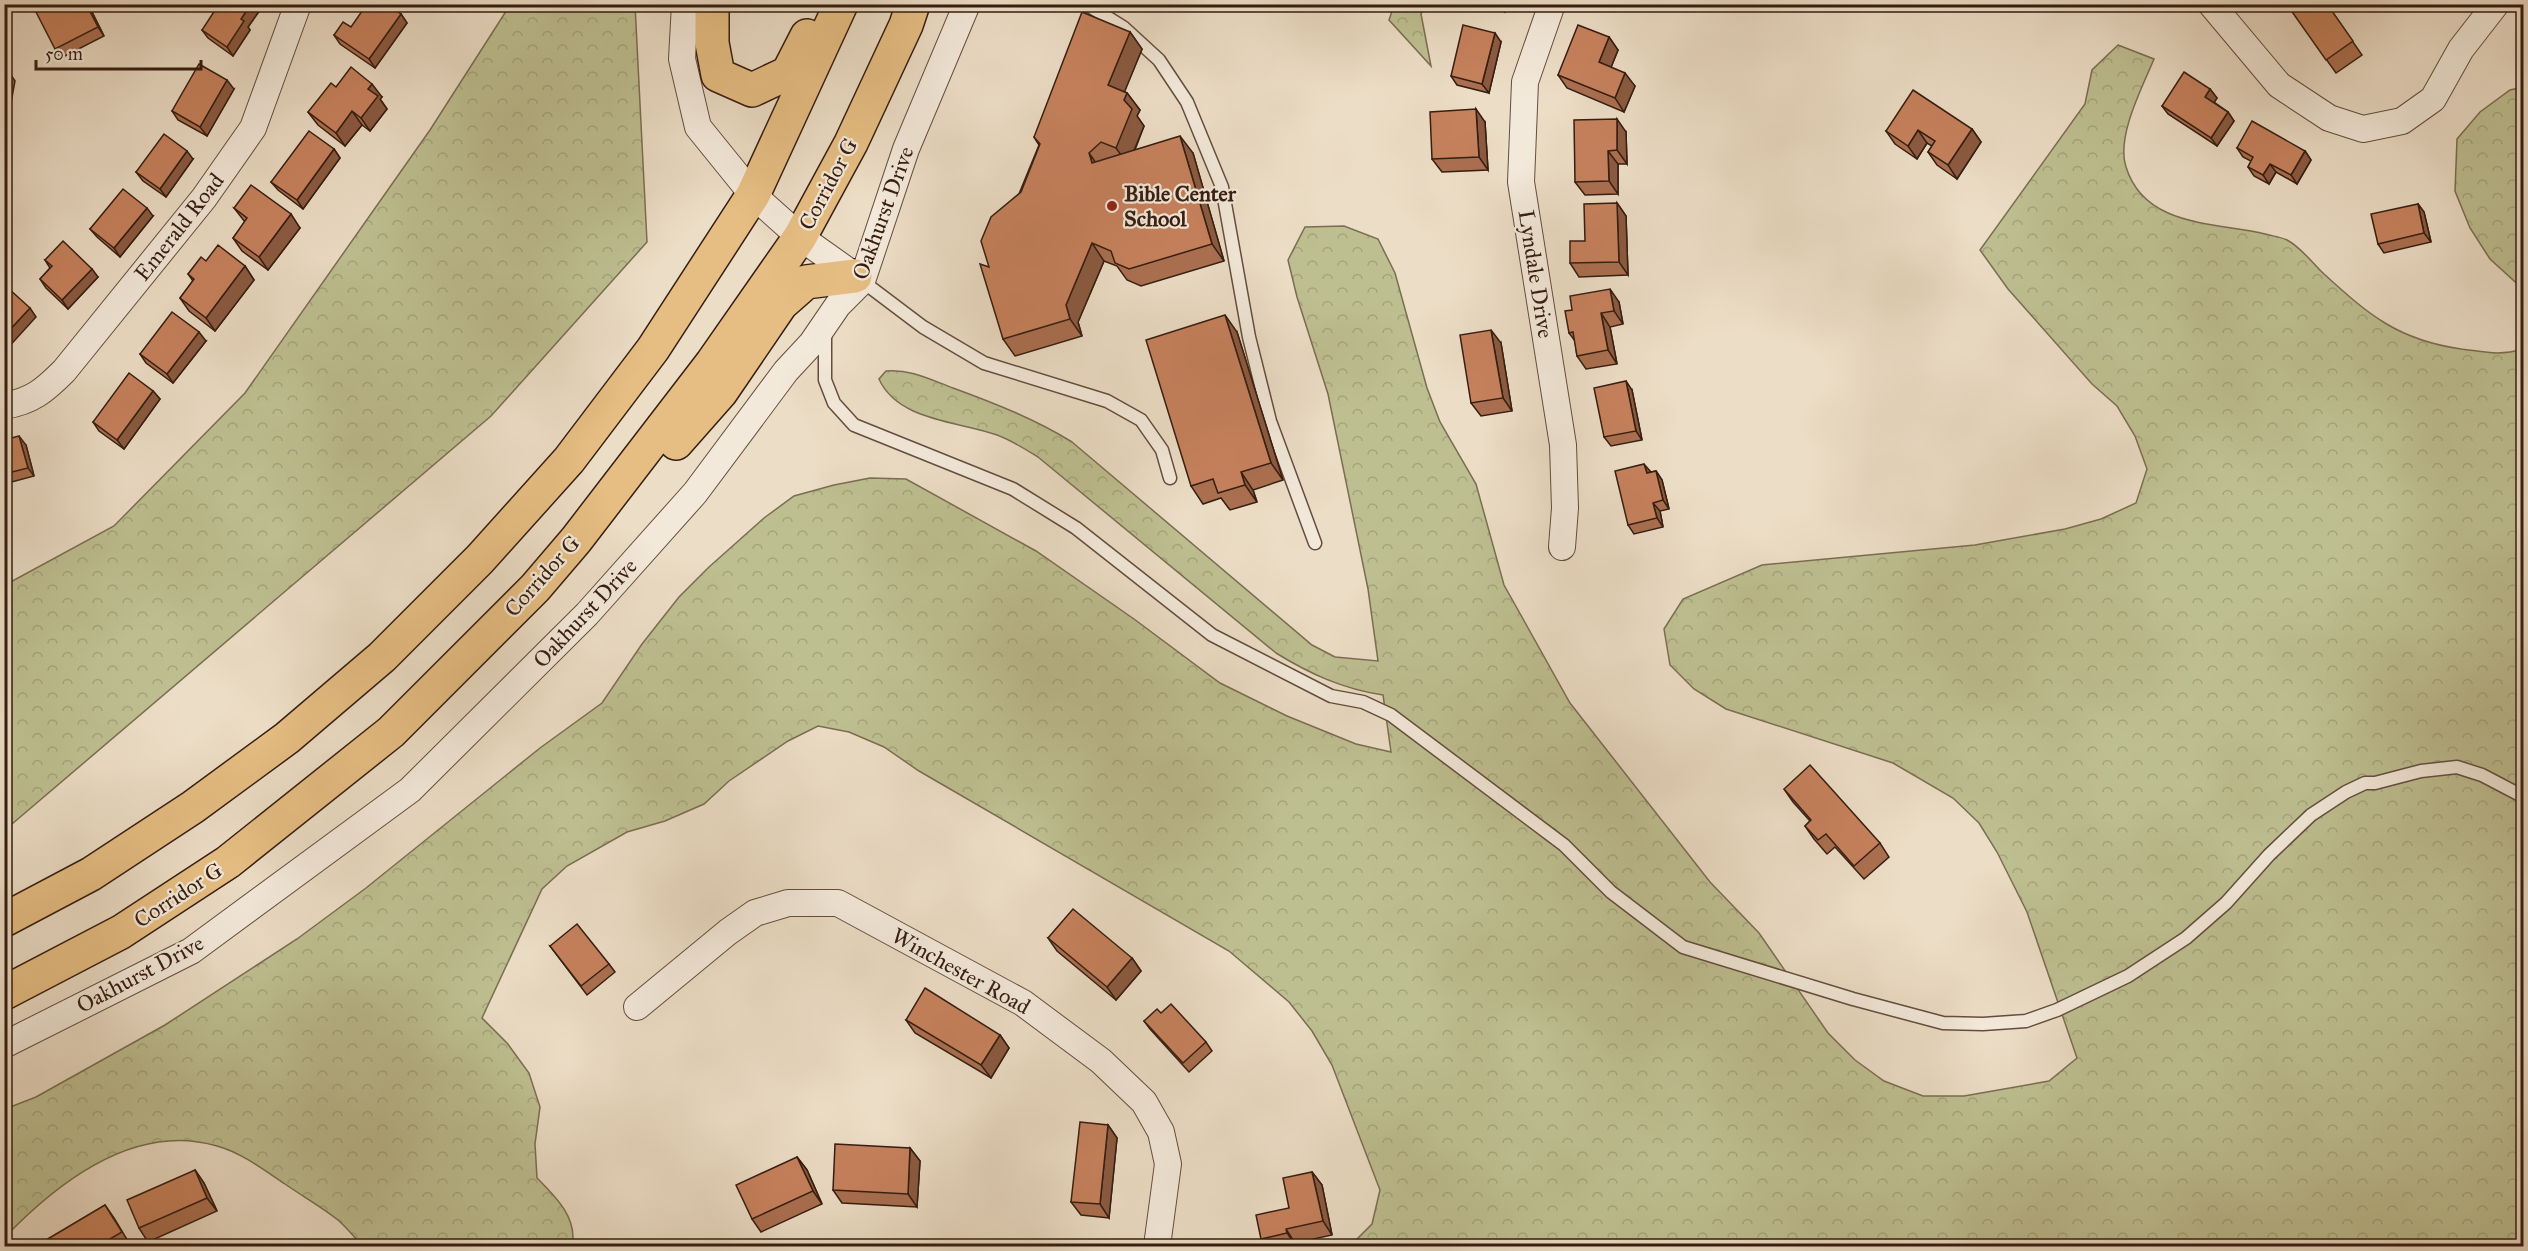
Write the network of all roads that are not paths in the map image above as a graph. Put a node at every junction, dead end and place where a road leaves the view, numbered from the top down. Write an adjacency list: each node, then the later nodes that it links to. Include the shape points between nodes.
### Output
1 (298, 4): 17 (street, Emerald Road, via 252,128 204,198 50,386 25,402)
2 (685, 4): 12 (street, via 682,59)
3 (711, 4): 4 (highway, via 718,75 752,90 788,73); 12 (street)
4 (822, 4)
5 (841, 4): 13 (highway)
6 (913, 4): 14 (highway, Corridor G, via 851,143)
7 (968, 4): 15 (street, Oakhurst Drive, via 906,149)
8 (1086, 4): 20 (lane, via 1123,27 1159,60 1187,102 1222,187 1249,337 1270,421)
9 (1552, 4): 21 (street, Lyndale Drive, via 1526,82 1521,182 1563,445)
10 (2211, 4): 11 (street, via 2279,84 2329,118 2363,129 2402,121 2433,99 2461,49)
11 (2496, 4)
12 (689, 90): 13 (street, via 698,127)
13 (753, 195): 14 (street); 23 (highway, via 653,349 569,460 480,559 382,657 286,738 193,807 91,874)
14 (800, 237): 15 (street); 19 (highway, Corridor G, via 712,363)
15 (859, 279): 16 (street, Oakhurst Drive); 18 (lane, via 923,327 984,363 1107,401 1141,420 1162,450); 19 (highway, via 806,282 781,304 721,392 634,489)
16 (825, 324): 22 (lane, via 825,380 834,403 854,425 1013,489 1076,528 1212,635 1331,696 1363,702 1391,715 1564,845 1611,892 1683,946 1861,1002 1943,1023 2026,1020 2057,1010 2128,976 2186,938 2226,903 2311,815 2365,783 2457,767 2482,775); 26 (street, Oakhurst Drive, via 695,493 587,614 410,790 191,951)
17 (4, 406)
18 (1170, 478)
19 (576, 540): 24 (highway, Corridor G, via 536,588 391,732 334,779 228,862 121,932)
20 (1315, 543)
21 (1562, 547)
22 (2523, 797)
23 (4, 920)
24 (4, 993)
25 (637, 1007): 27 (street, Winchester Road, via 755,913 788,903 838,903 1023,1003 1101,1061 1144,1102 1161,1132 1168,1164)
26 (4, 1046)
27 (1157, 1246)

